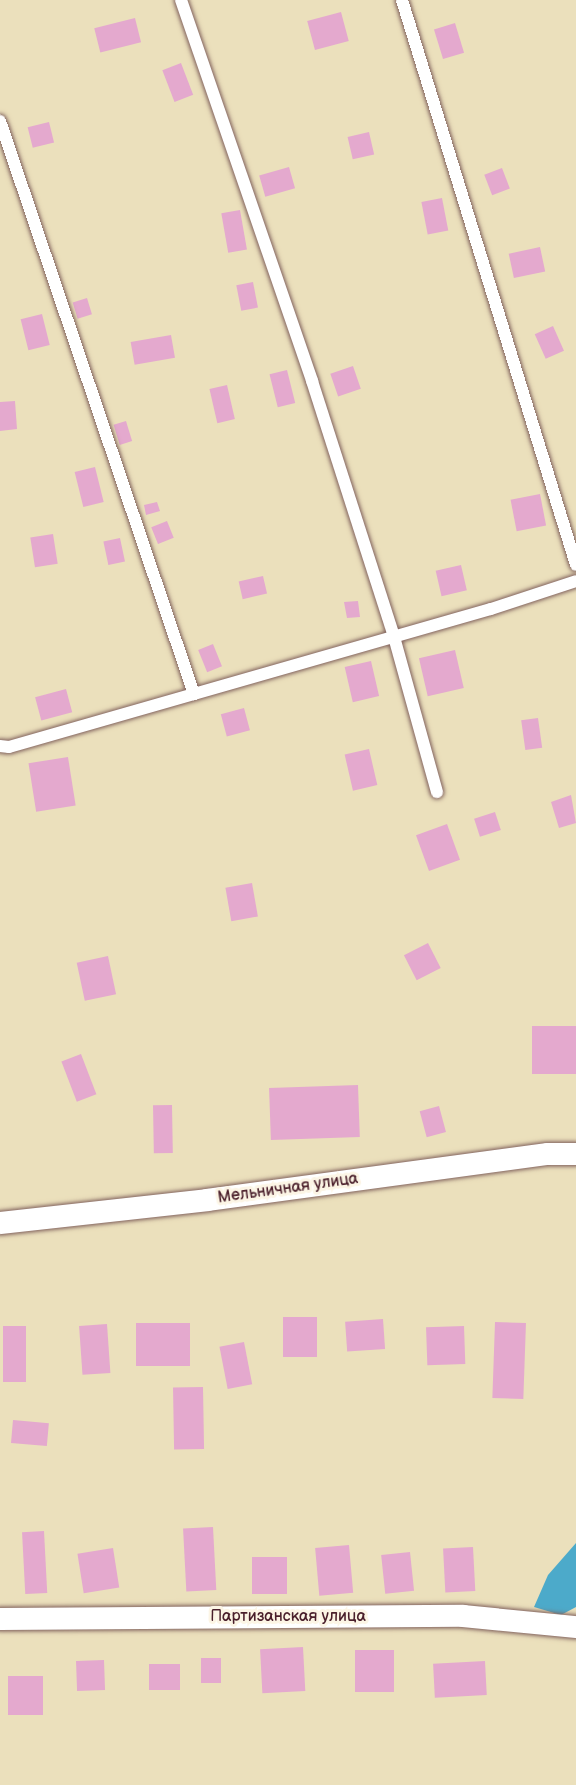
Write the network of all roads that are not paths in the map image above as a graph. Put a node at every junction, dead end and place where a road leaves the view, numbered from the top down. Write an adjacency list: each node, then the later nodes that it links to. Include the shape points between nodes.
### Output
1 (181, 0): 6 (lane, via 312,381)
2 (402, 0): 4 (lane)
3 (0, 121): 7 (lane)
4 (576, 565)
5 (576, 581): 6 (lane)
6 (394, 637): 7 (lane); 9 (lane)
7 (194, 694): 8 (lane, via 9,747)
8 (0, 746)
9 (437, 792)
10 (576, 1154): 11 (street, Мельничная улица, via 548,1154 207,1200)
11 (0, 1223)
12 (0, 1619): 13 (street, Партизанская улица, via 463,1616)
13 (576, 1627)

